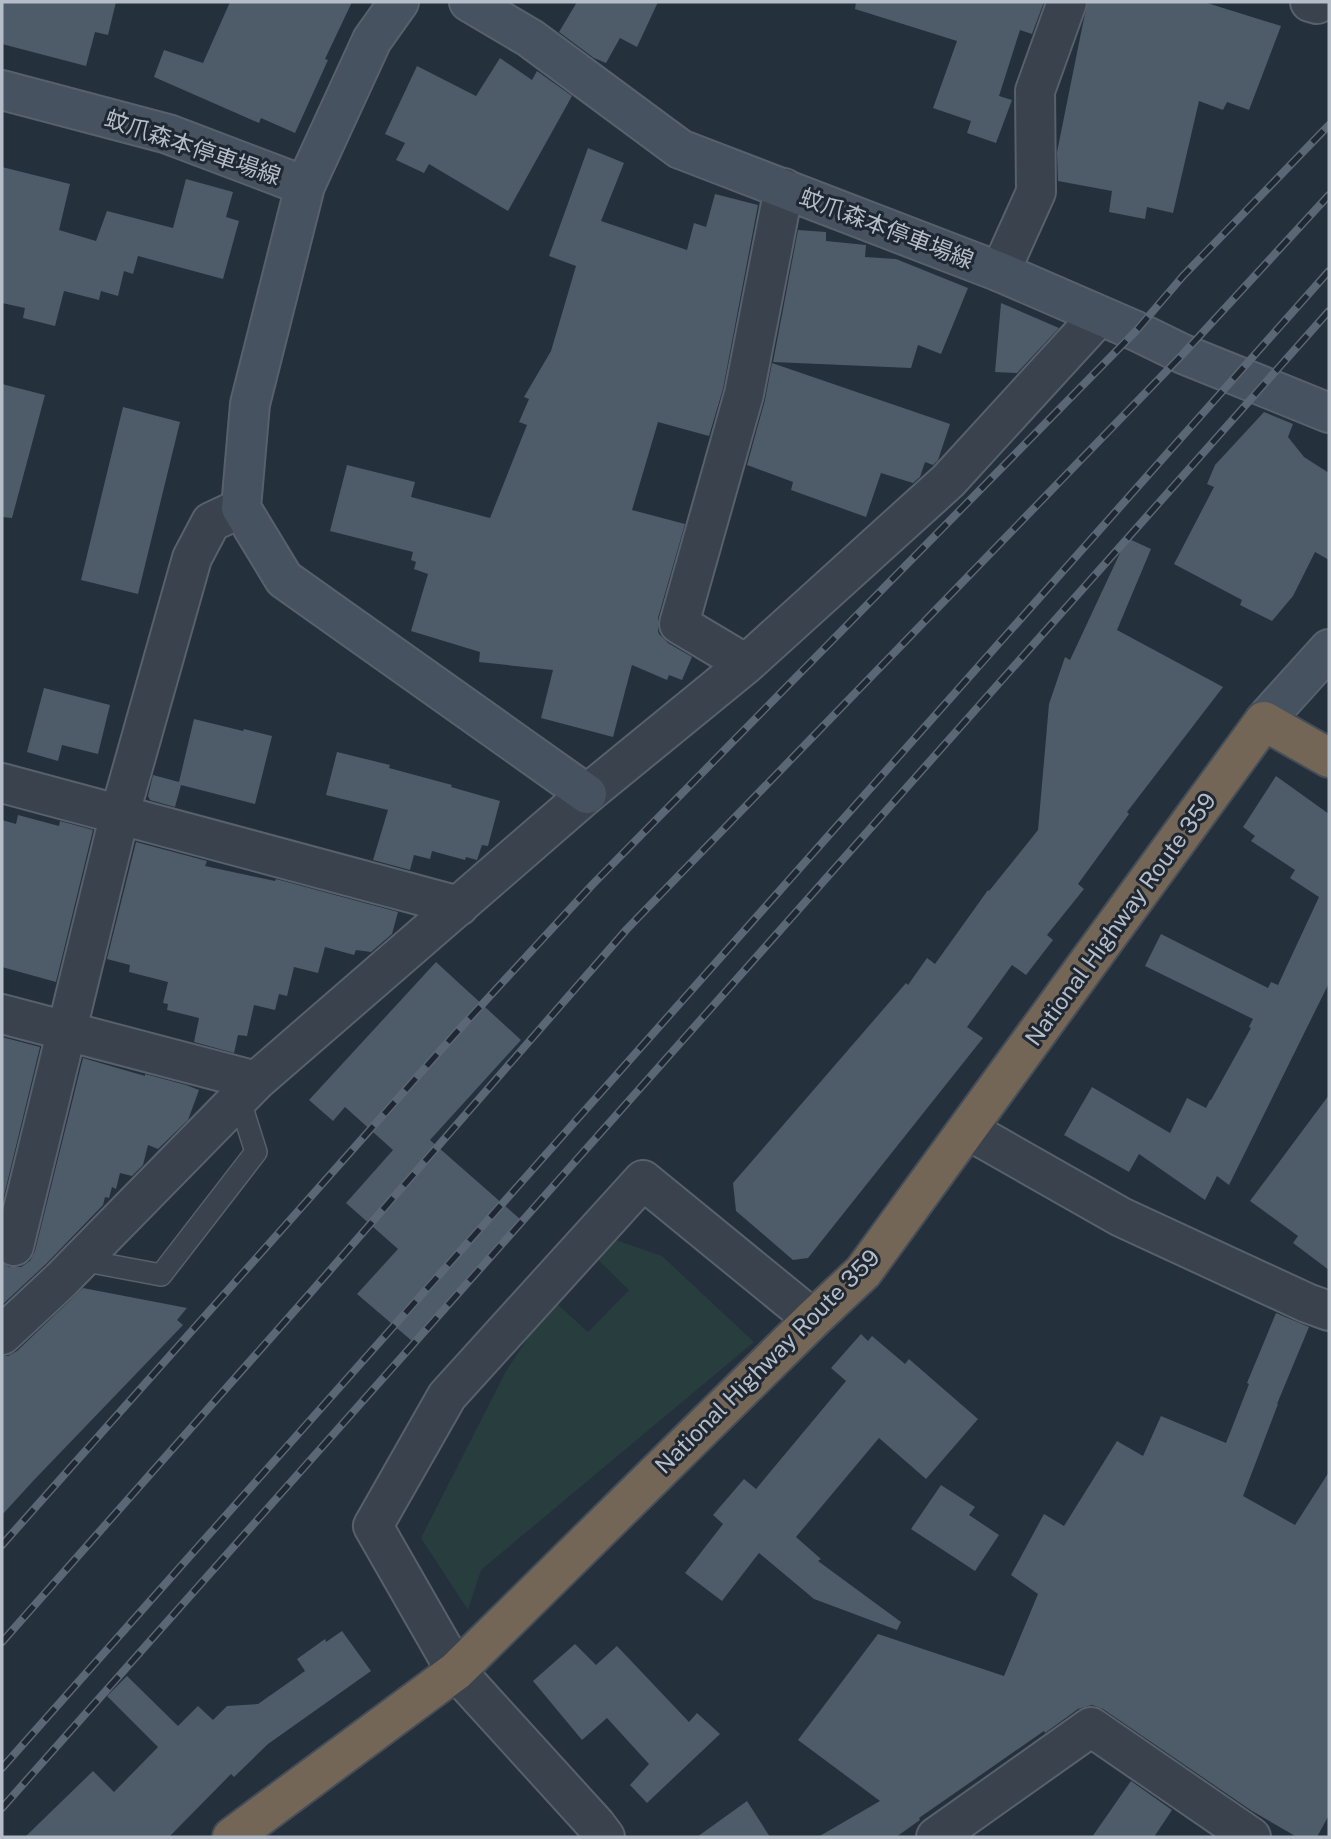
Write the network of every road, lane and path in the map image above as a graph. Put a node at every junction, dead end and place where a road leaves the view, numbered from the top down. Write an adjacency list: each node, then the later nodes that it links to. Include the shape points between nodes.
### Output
1 (399, 2): 7 (main road, 蚊爪森本停車場線, via 372,40)
2 (469, 2): 8 (main road, 蚊爪森本停車場線, via 530,38 680,149)
3 (1067, 2): 9 (street, via 1035,91 1036,192)
4 (1310, 2): 5 (street)
5 (1318, 2)
6 (2, 90): 7 (main road, 蚊爪森本停車場線, via 168,134)
7 (305, 186): 12 (main road, via 250,404)
8 (784, 188): 9 (main road, 蚊爪森本停車場線); 14 (street, via 744,394 679,624)
9 (1000, 272): 10 (main road, 蚊爪森本停車場線)
10 (1099, 316): 11 (main road, 蚊爪森本停車場線); 14 (street, via 948,481)
11 (1329, 413)
12 (241, 508): 18 (main road, via 284,579); 19 (street, via 211,522 192,558)
13 (1329, 649): 15 (main road)
14 (746, 664): 18 (street)
15 (1264, 721): 16 (highway); 24 (highway, National Highway Route 359)
16 (1329, 758)
17 (2, 783): 19 (street)
18 (587, 794): 20 (street)
19 (120, 813): 20 (street); 22 (street)
20 (459, 906): 23 (street)
21 (2, 1014): 22 (street)
22 (67, 1031): 23 (street); 25 (street)
23 (247, 1090): 26 (street); 26 (lane, via 257,1152 160,1275)
24 (968, 1130): 27 (street, via 1121,1217); 28 (highway, National Highway Route 359, via 863,1272)
25 (8, 1245): 26 (street)
26 (71, 1270): 29 (street)
27 (1329, 1311)
28 (813, 1319): 30 (highway, National Highway Route 359); 30 (street, via 643,1180 447,1395 373,1526)
29 (2, 1335)
30 (456, 1671): 31 (highway, National Highway Route 359); 32 (street)
31 (232, 1837)
32 (605, 1837)
33 (936, 1837): 34 (street, via 1091,1727)
34 (1251, 1837)

